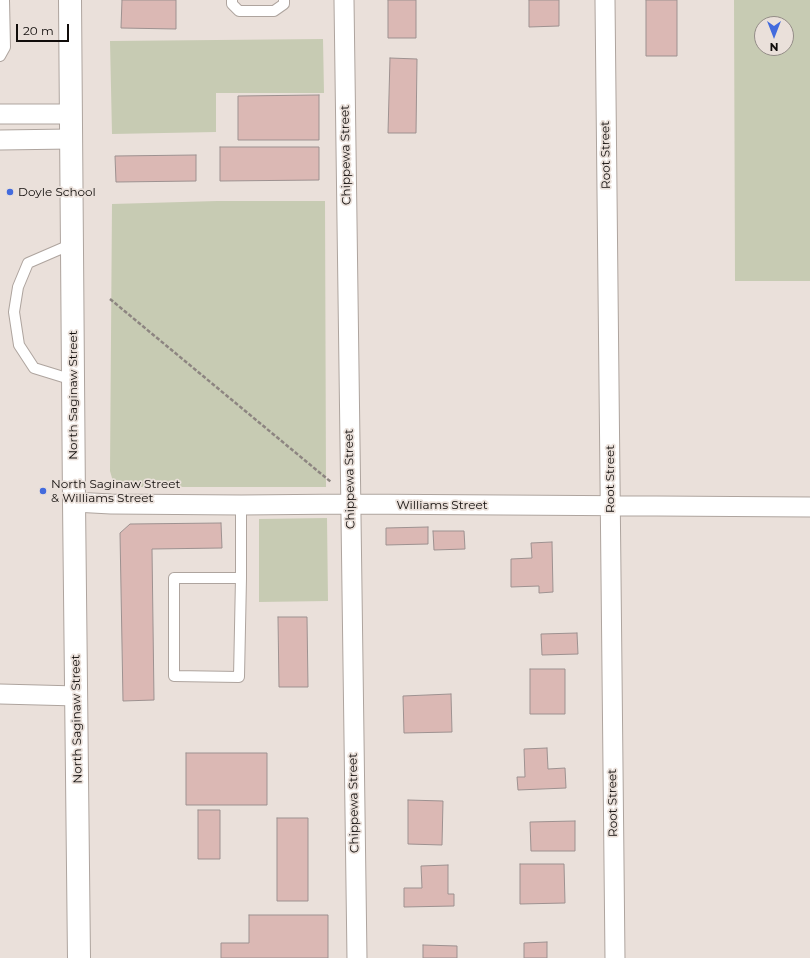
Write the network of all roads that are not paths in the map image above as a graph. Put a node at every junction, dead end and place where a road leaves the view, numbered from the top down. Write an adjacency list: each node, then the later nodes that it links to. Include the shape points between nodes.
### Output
1 (4, 0): 7 (lane, via 5,47)
2 (70, 0): 9 (main road, North Saginaw Street)
3 (232, 0): 4 (lane, via 232,4 239,11 274,11 284,4)
4 (284, 0)
5 (344, 0): 15 (street, Chippewa Street)
6 (605, 0): 17 (street, Root Street)
7 (0, 56)
8 (0, 114): 9 (street)
9 (71, 114): 10 (main road, North Saginaw Street)
10 (71, 139): 11 (street); 12 (main road, North Saginaw Street)
11 (0, 140)
12 (72, 244): 13 (main road, North Saginaw Street); 13 (lane, via 28,263 18,287 14,312 19,345 34,368)
13 (73, 380): 14 (main road, North Saginaw Street)
14 (74, 502): 16 (street, Williams Street); 21 (main road, North Saginaw Street)
15 (350, 504): 16 (street, Williams Street); 17 (street, Williams Street); 23 (street, Chippewa Street)
16 (241, 505): 19 (lane)
17 (610, 506): 18 (street, Williams Street); 24 (street, Root Street)
18 (810, 507)
19 (241, 578): 19 (lane, via 239,677 174,676 174,578)
20 (0, 694): 21 (street)
21 (77, 696): 22 (main road, North Saginaw Street)
22 (79, 958)
23 (356, 958)
24 (615, 958)

